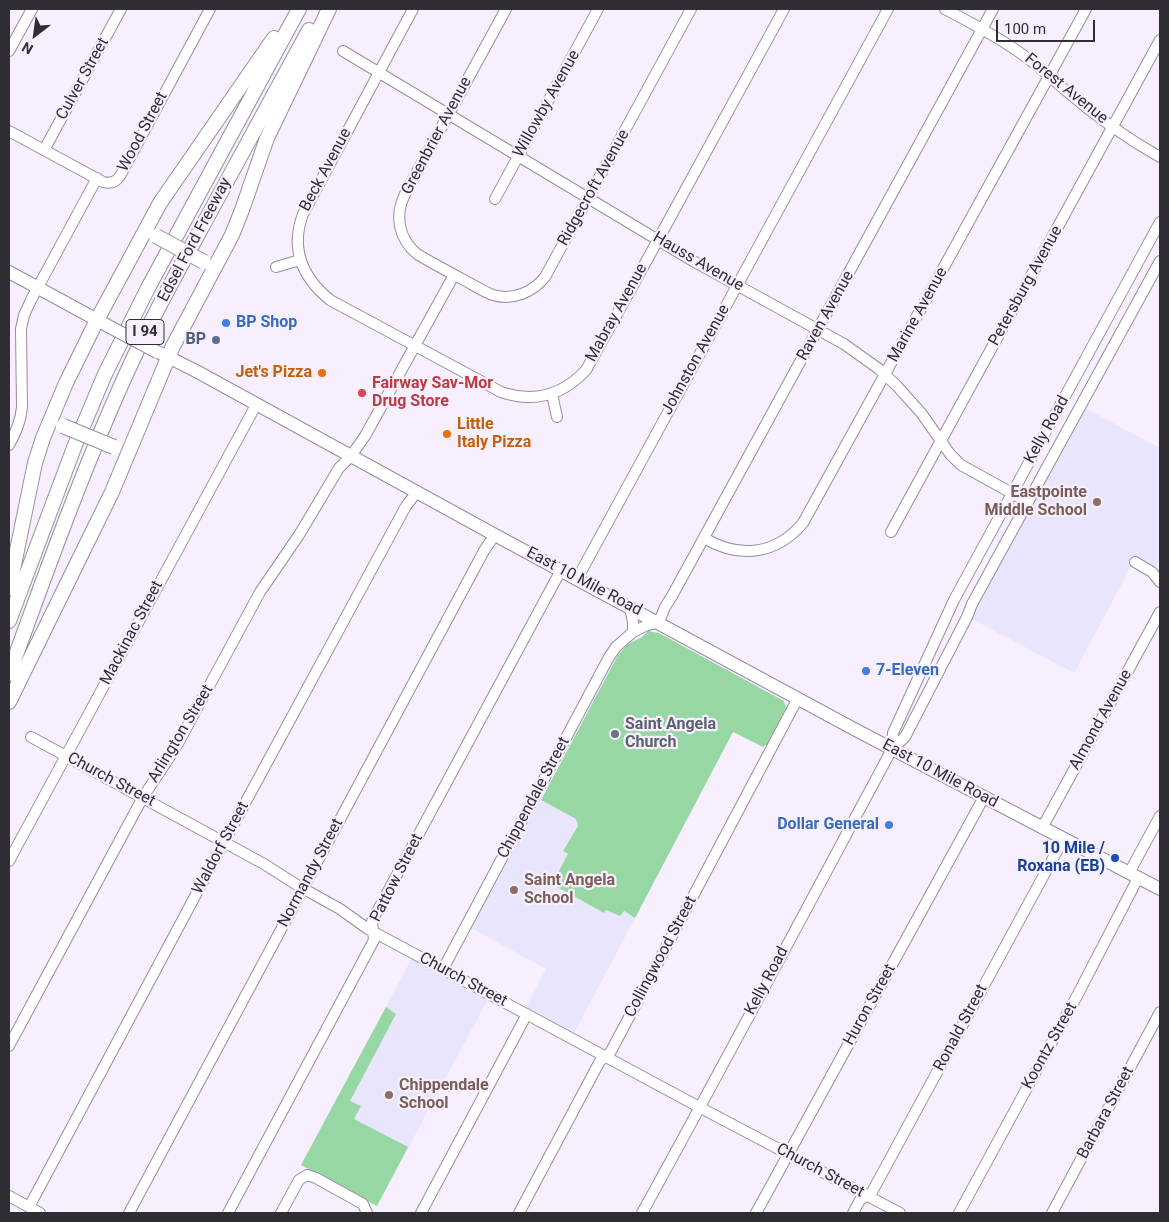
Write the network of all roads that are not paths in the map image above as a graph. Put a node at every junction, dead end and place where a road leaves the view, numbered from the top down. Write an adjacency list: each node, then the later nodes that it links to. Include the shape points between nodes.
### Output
1 (32, 9): 19 (street)
2 (121, 9): 26 (street, Culver Street)
3 (210, 9): 29 (street, Wood Street, via 119,178 108,183)
4 (294, 9): 33 (highway, via 160,203)
5 (299, 9): 73 (highway, Edsel Ford Freeway / I 94, via 105,374)
6 (320, 9): 77 (highway, Edsel Ford Freeway / I 94, via 134,356 94,448)
7 (329, 9): 41 (highway, via 267,138 238,222)
8 (414, 9): 21 (street, Beck Avenue)
9 (506, 9): 23 (street, Greenbrier Avenue)
10 (598, 9): 27 (street, Willowby Avenue)
11 (691, 9): 30 (street, Ridgecroft Avenue)
12 (784, 9): 34 (street, Mabray Avenue)
13 (888, 9): 42 (street, Johnston Avenue)
14 (945, 9): 17 (street, Forest Avenue)
15 (993, 9): 17 (street, Raven Avenue)
16 (1086, 9): 22 (street, Marine Avenue)
17 (982, 29): 22 (street, Forest Avenue); 45 (street, Raven Avenue)
18 (1160, 40): 24 (street, Petersburg Avenue)
19 (9, 51)
20 (343, 51): 21 (street, Hauss Avenue)
21 (379, 72): 23 (street, Hauss Avenue); 36 (street, Beck Avenue, via 302,214 298,233)
22 (1049, 75): 24 (street, Forest Avenue); 48 (street, Marine Avenue)
23 (449, 114): 27 (street, Hauss Avenue); 40 (street, Greenbrier Avenue, via 402,200 399,219 401,232 412,250)
24 (1113, 127): 28 (street, Forest Avenue); 53 (street, Petersburg Avenue)
25 (9, 131): 26 (street)
26 (44, 150): 29 (street)
27 (519, 156): 30 (street, Hauss Avenue); 31 (street, Willowby Avenue)
28 (1160, 158)
29 (97, 178): 43 (street, Wood Street)
30 (588, 197): 34 (street, Hauss Avenue); 40 (street, Ridgecroft Avenue, via 545,277 527,292 512,297 493,295)
31 (495, 199)
32 (1160, 222): 35 (street, Kelly Road)
33 (141, 238): 41 (highway, bridge, via 156,236 204,262); 44 (highway)
34 (658, 240): 42 (street, Hauss Avenue); 49 (street, Mabray Avenue, via 586,370 578,379)
35 (1142, 256): 37 (street); 58 (street, Kelly Road)
36 (300, 260): 38 (street); 46 (street, Beck Avenue, via 311,282 330,300)
37 (1160, 264): 59 (street, Kelly Road)
38 (276, 267)
39 (9, 272): 43 (main road, East 10 Mile Road)
40 (454, 274): 46 (street)
41 (211, 275): 47 (highway, via 173,346)
42 (737, 285): 45 (street, Hauss Avenue); 66 (street, Johnston Avenue)
43 (38, 288): 44 (main road, East 10 Mile Road); 54 (street, Wood Street, via 22,322 22,416)
44 (97, 320): 47 (main road, East 10 Mile Road, bridge); 51 (highway)
45 (818, 329): 48 (street, Hauss Avenue); 62 (street, Raven Avenue)
46 (415, 346): 49 (street, Mabray Avenue, via 512,396 524,398); 56 (street, Arlington Street)
47 (163, 355): 50 (main road, East 10 Mile Road); 55 (highway)
48 (885, 375): 53 (street, Hauss Avenue, via 922,414); 62 (street, Marine Avenue, via 809,514 793,534 774,546 753,551 728,549)
49 (552, 394): 52 (street)
50 (256, 405): 56 (main road, East 10 Mile Road); 82 (street, Mackinac Street)
51 (54, 412): 55 (highway, bridge, via 57,421 64,426 114,447); 68 (highway, via 35,463)
52 (557, 417)
53 (941, 441): 58 (street, Hauss Avenue, via 961,464); 60 (street, Petersburg Avenue)
54 (9, 444)
55 (133, 444): 79 (highway)
56 (351, 456): 57 (main road, East 10 Mile Road); 84 (street, Arlington Street, via 338,469 260,592 175,749)
57 (417, 492): 61 (main road, East 10 Mile Road); 88 (street, Waldorf Street, via 406,506)
58 (1012, 494): 59 (street, Hauss Avenue); 64 (street, Kelly Road)
59 (1028, 502): 69 (street, Kelly Road)
60 (891, 532)
61 (495, 535): 65 (main road, East 10 Mile Road); 91 (street, Normandy Street)
62 (704, 538): 74 (street, Raven Avenue, via 664,607)
63 (1135, 562): 67 (street, via 1149,569)
64 (973, 565): 69 (street, via 981,562 985,568 971,594); 72 (street, Kelly Road)
65 (561, 570): 66 (main road, East 10 Mile Road); 93 (street, Pattow Street, via 372,922)
66 (577, 579): 70 (main road, East 10 Mile Road)
67 (1160, 582)
68 (9, 589)
69 (972, 604): 76 (street, Kelly Road)
70 (630, 607): 74 (main road, East 10 Mile Road); 75 (street)
71 (1160, 612): 86 (street, Almond Avenue)
72 (944, 619): 76 (street, via 942,638 929,666 931,671); 81 (street, Kelly Road, via 893,733)
73 (9, 621)
74 (659, 622): 75 (street, Chippendale Street); 78 (main road, East 10 Mile Road)
75 (633, 632): 94 (street, Chippendale Street, via 608,657)
76 (938, 672): 81 (street, Kelly Road, via 904,737)
77 (9, 674)
78 (798, 698): 81 (main road, East 10 Mile Road); 98 (street, Collingwood Street, via 615,1044)
79 (9, 702)
80 (31, 737): 82 (street, Church Street)
81 (892, 749): 83 (main road, East 10 Mile Road); 99 (street, Kelly Road)
82 (65, 756): 84 (street, Church Street); 89 (street, Mackinac Street)
83 (984, 797): 86 (main road, East 10 Mile Road); 100 (street, Huron Street)
84 (142, 798): 88 (street, Church Street); 97 (street, Arlington Street)
85 (1160, 816): 90 (street, Koontz Street)
86 (1042, 828): 87 (main road, East 10 Mile Road)
87 (1064, 838): 90 (main road, East 10 Mile Road); 102 (street, Ronald Street, via 872,1192)
88 (224, 842): 91 (street, Church Street); 103 (street, Waldorf Street)
89 (9, 861)
90 (1134, 875): 92 (main road, East 10 Mile Road); 115 (street, Koontz Street, via 1078,994)
91 (303, 888): 93 (street, Church Street); 105 (street, Normandy Street)
92 (1160, 889)
93 (372, 931): 94 (street, Church Street); 106 (street, Pattow Street, via 374,940)
94 (443, 969): 96 (street, Church Street)
95 (1160, 1012): 116 (street, Barbara Street)
96 (527, 1014): 98 (street, Church Street); 109 (street)
97 (9, 1046)
98 (605, 1057): 99 (street, Church Street); 110 (street, Collingwood Street)
99 (700, 1108): 100 (street, Church Street); 111 (street, Kelly Road)
100 (788, 1154): 102 (street, Church Street); 112 (street, Huron Street)
101 (9, 1196): 103 (street)
102 (866, 1196): 113 (street, Ronald Street); 114 (street, Church Street)
103 (29, 1207): 104 (street)
104 (40, 1213)
105 (128, 1213)
106 (228, 1213)
107 (281, 1213): 108 (street, via 298,1180 307,1175 363,1204)
108 (367, 1213)
109 (421, 1213)
110 (519, 1213)
111 (642, 1213)
112 (756, 1213)
113 (853, 1213)
114 (900, 1213)
115 (959, 1213)
116 (1052, 1213)

